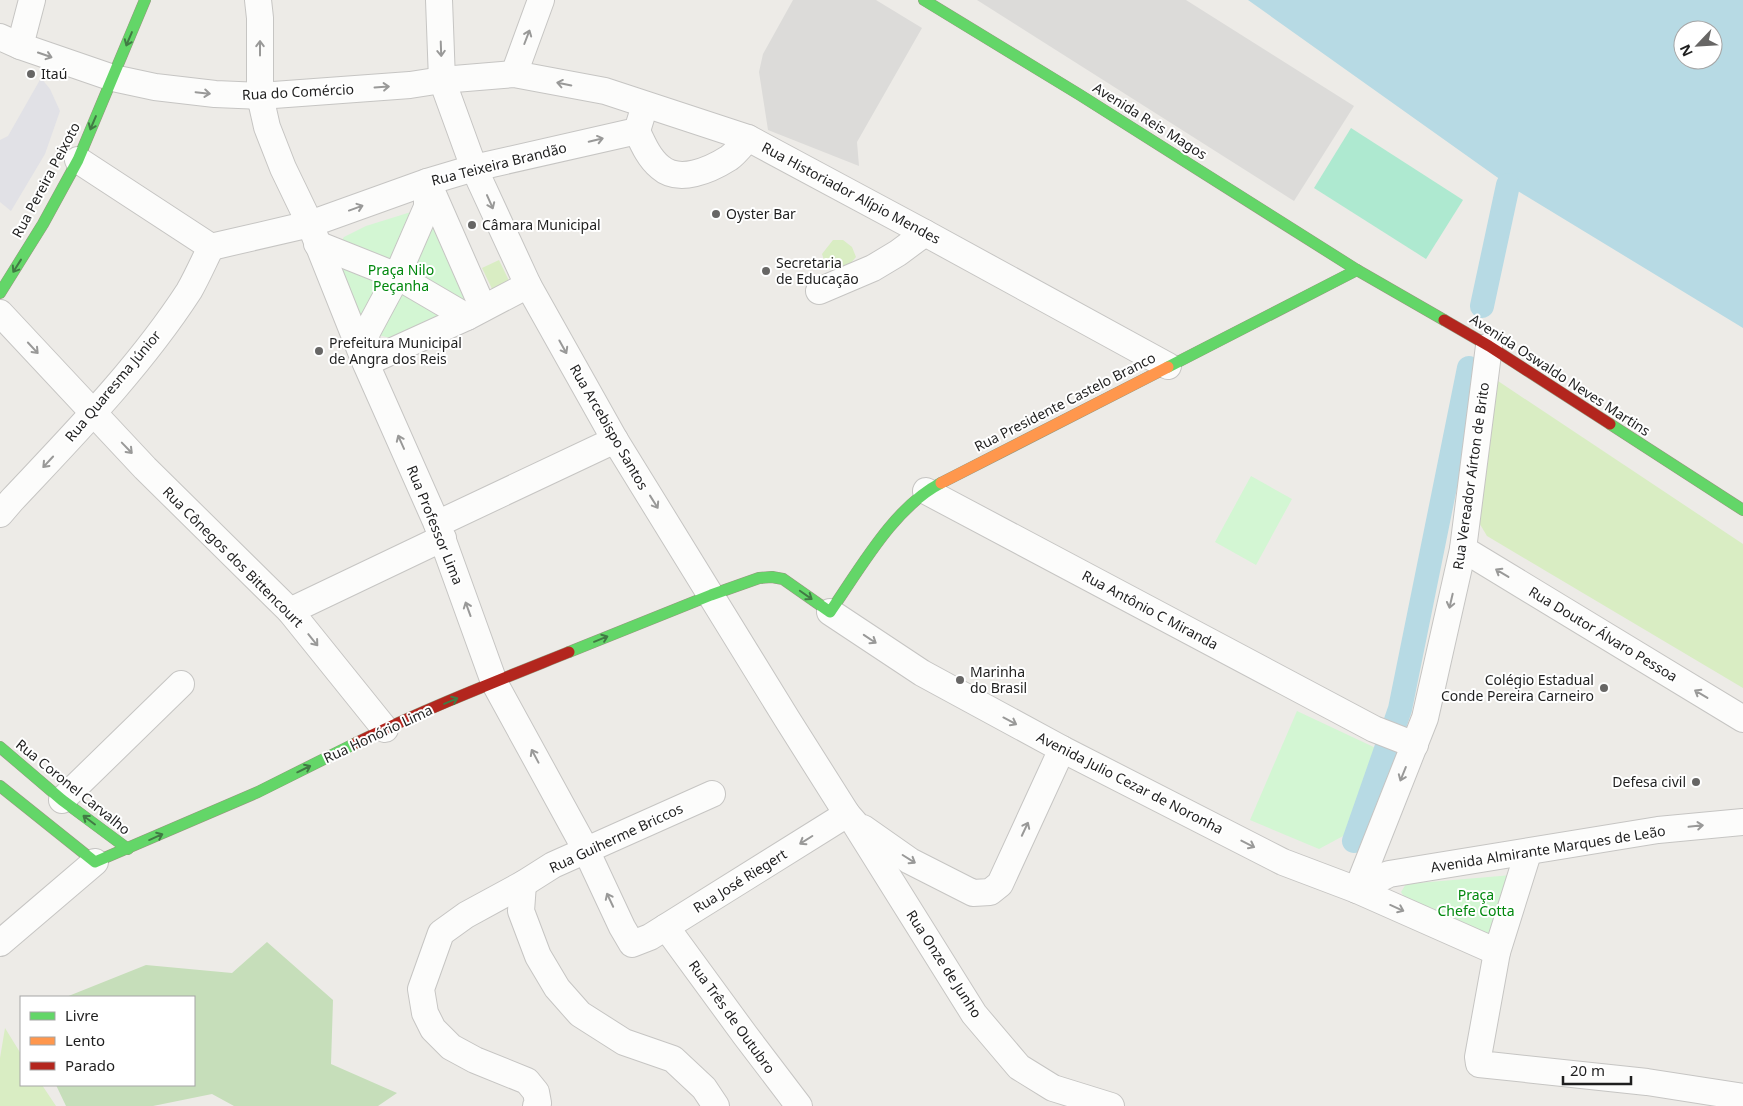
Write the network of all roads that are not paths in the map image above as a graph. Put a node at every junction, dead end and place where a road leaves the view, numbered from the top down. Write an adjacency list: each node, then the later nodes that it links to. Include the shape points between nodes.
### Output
1 (32, 0): 7 (street)
2 (145, 0): 9 (main road, Rua Pereira Peixoto, one-way to 9)
3 (258, 0): 11 (street, Rua Professor Lima, one-way to 3)
4 (439, 0): 10 (street, Rua Arcebispo Santos, one-way to 10)
5 (541, 0): 8 (street, one-way to 5)
6 (924, 0): 21 (main road, Avenida Reis Magos)
7 (10, 42): 9 (street, Rua do Comércio, one-way to 9)
8 (514, 74): 10 (street, Rua do Comércio); 12 (street, Rua Historiador Alípio Mendes, one-way to 8, via 605,91)
9 (112, 78): 11 (street, Rua do Comércio, one-way to 11, via 155,87); 15 (main road, Rua Pereira Peixoto, one-way to 15)
10 (442, 80): 11 (street, Rua do Comércio, one-way to 10); 16 (street, Rua Arcebispo Santos)
11 (260, 96): 19 (street, Rua Professor Lima, via 283,168)
12 (645, 105): 13 (street); 14 (street, Rua Historiador Alípio Mendes)
13 (637, 131): 14 (street, via 646,151 661,168 682,176 706,170 730,157); 16 (street, Rua Teixeira Brandão, one-way to 13)
14 (748, 138): 18 (street, Rua Historiador Alípio Mendes)
15 (78, 160): 20 (street); 25 (main road, Rua Pereira Peixoto, one-way to 25)
16 (474, 168): 17 (street, Rua Teixeira Brandão); 23 (street, Rua Arcebispo Santos, one-way to 23)
17 (427, 182): 19 (street, Rua Teixeira Brandão, one-way to 17); 22 (street, via 427,207); 27 (street)
18 (926, 232): 24 (street, via 873,268); 30 (street, Rua Historiador Alípio Mendes)
19 (313, 234): 20 (street, Rua Teixeira Brandão); 22 (street); 29 (street, Rua Professor Lima)
20 (211, 247): 31 (street, Rua Quaresma Júnior, via 190,290 152,343)
21 (1357, 270): 28 (main road, Avenida Oswaldo Neves Martins); 30 (main road, Rua Presidente Castelo Branco)
22 (398, 276): 27 (street); 29 (street, via 366,332)
23 (528, 285): 27 (street); 32 (street, Rua Arcebispo Santos, one-way to 32)
24 (819, 291)
25 (0, 293)
26 (0, 312): 31 (street, Rua Cônegos dos Bittencourt, one-way to 31)
27 (475, 313): 29 (street)
28 (1489, 346): 35 (main road, Avenida Oswaldo Neves Martins); 37 (street, Rua Vereador Aírton de Brito)
29 (365, 360): 36 (street, Rua Professor Lima, one-way to 29)
30 (1168, 366): 33 (main road, Rua Presidente Castelo Branco)
31 (93, 413): 34 (street, Rua Quaresma Júnior, one-way to 34); 40 (street, Rua Cônegos dos Bittencourt, one-way to 40)
32 (615, 440): 36 (street); 39 (street, Rua Arcebispo Santos, one-way to 39)
33 (926, 491): 41 (main road, Rua Presidente Castelo Branco, via 905,509); 46 (street, Rua Antônio C Miranda, via 1374,729)
34 (6, 507)
35 (1743, 510)
36 (440, 531): 40 (street); 42 (street, Rua Professor Lima, one-way to 36)
37 (1463, 550): 44 (street, Rua Doutor Álvaro Pessoa, one-way to 37); 46 (street, Rua Vereador Aírton de Brito, one-way to 46)
38 (783, 579): 39 (main road, Rua Honório Lima, via 759,578); 41 (main road, Avenida Julio Cezar de Noronha, one-way to 41)
39 (711, 595): 42 (main road, Rua Honório Lima, one-way to 39); 52 (street, Rua Arcebispo Santos)
40 (290, 611): 45 (street, Rua Cônegos dos Bittencourt, one-way to 45)
41 (830, 612): 48 (street, Avenida Julio Cezar de Noronha, one-way to 48, via 922,673)
42 (494, 682): 45 (main road, Rua Honório Lima, one-way to 42); 55 (street, Rua Professor Lima, one-way to 42)
43 (181, 684): 51 (street)
44 (1743, 719)
45 (385, 729): 54 (main road, Rua Honório Lima, one-way to 45, via 258,792)
46 (1415, 745): 59 (street, Rua Vereador Aírton de Brito, one-way to 59)
47 (0, 747): 51 (main road, Rua Coronel Carvalho)
48 (1062, 749): 52 (street, one-way to 48, via 910,861 974,893 990,892 1000,884); 59 (street, Avenida Julio Cezar de Noronha, one-way to 59, via 1283,862)
49 (0, 786): 57 (main road)
50 (712, 794): 55 (street, Rua Guiherme Briccos)
51 (62, 800): 54 (main road, Rua Coronel Carvalho, one-way to 51)
52 (851, 818): 60 (street, Rua José Riegert, one-way to 60); 68 (street, Rua Onze de Junho, via 974,1014 1019,1067 1052,1088)
53 (1743, 822): 56 (street, Avenida Almirante Marques de Leão, one-way to 53, via 1658,830)
54 (128, 849): 57 (main road, Rua Honório Lima)
55 (586, 850): 58 (street, Rua Guiherme Briccos); 62 (street, Rua Professor Lima, one-way to 55)
56 (1528, 853): 59 (street, Avenida Almirante Marques de Leão, via 1389,874); 63 (street)
57 (95, 862): 61 (street, Rua Honório Lima)
58 (523, 884): 65 (street, Rua Guiherme Briccos, via 466,915 441,933 421,989 425,1012 433,1029 451,1048 527,1081 536,1092); 66 (street, via 522,911 538,956 580,1014 624,1042 673,1059 704,1088)
59 (1358, 890): 63 (street, Avenida Julio Cezar de Noronha, one-way to 63)
60 (666, 927): 62 (street, Rua José Riegert); 67 (street, Rua Três de Outubro)
61 (0, 943)
62 (632, 944)
63 (1497, 952): 64 (street, via 1479,1064 1647,1082)
64 (1743, 1097)
65 (536, 1106)
66 (716, 1106)
67 (799, 1106)
68 (1111, 1106)

